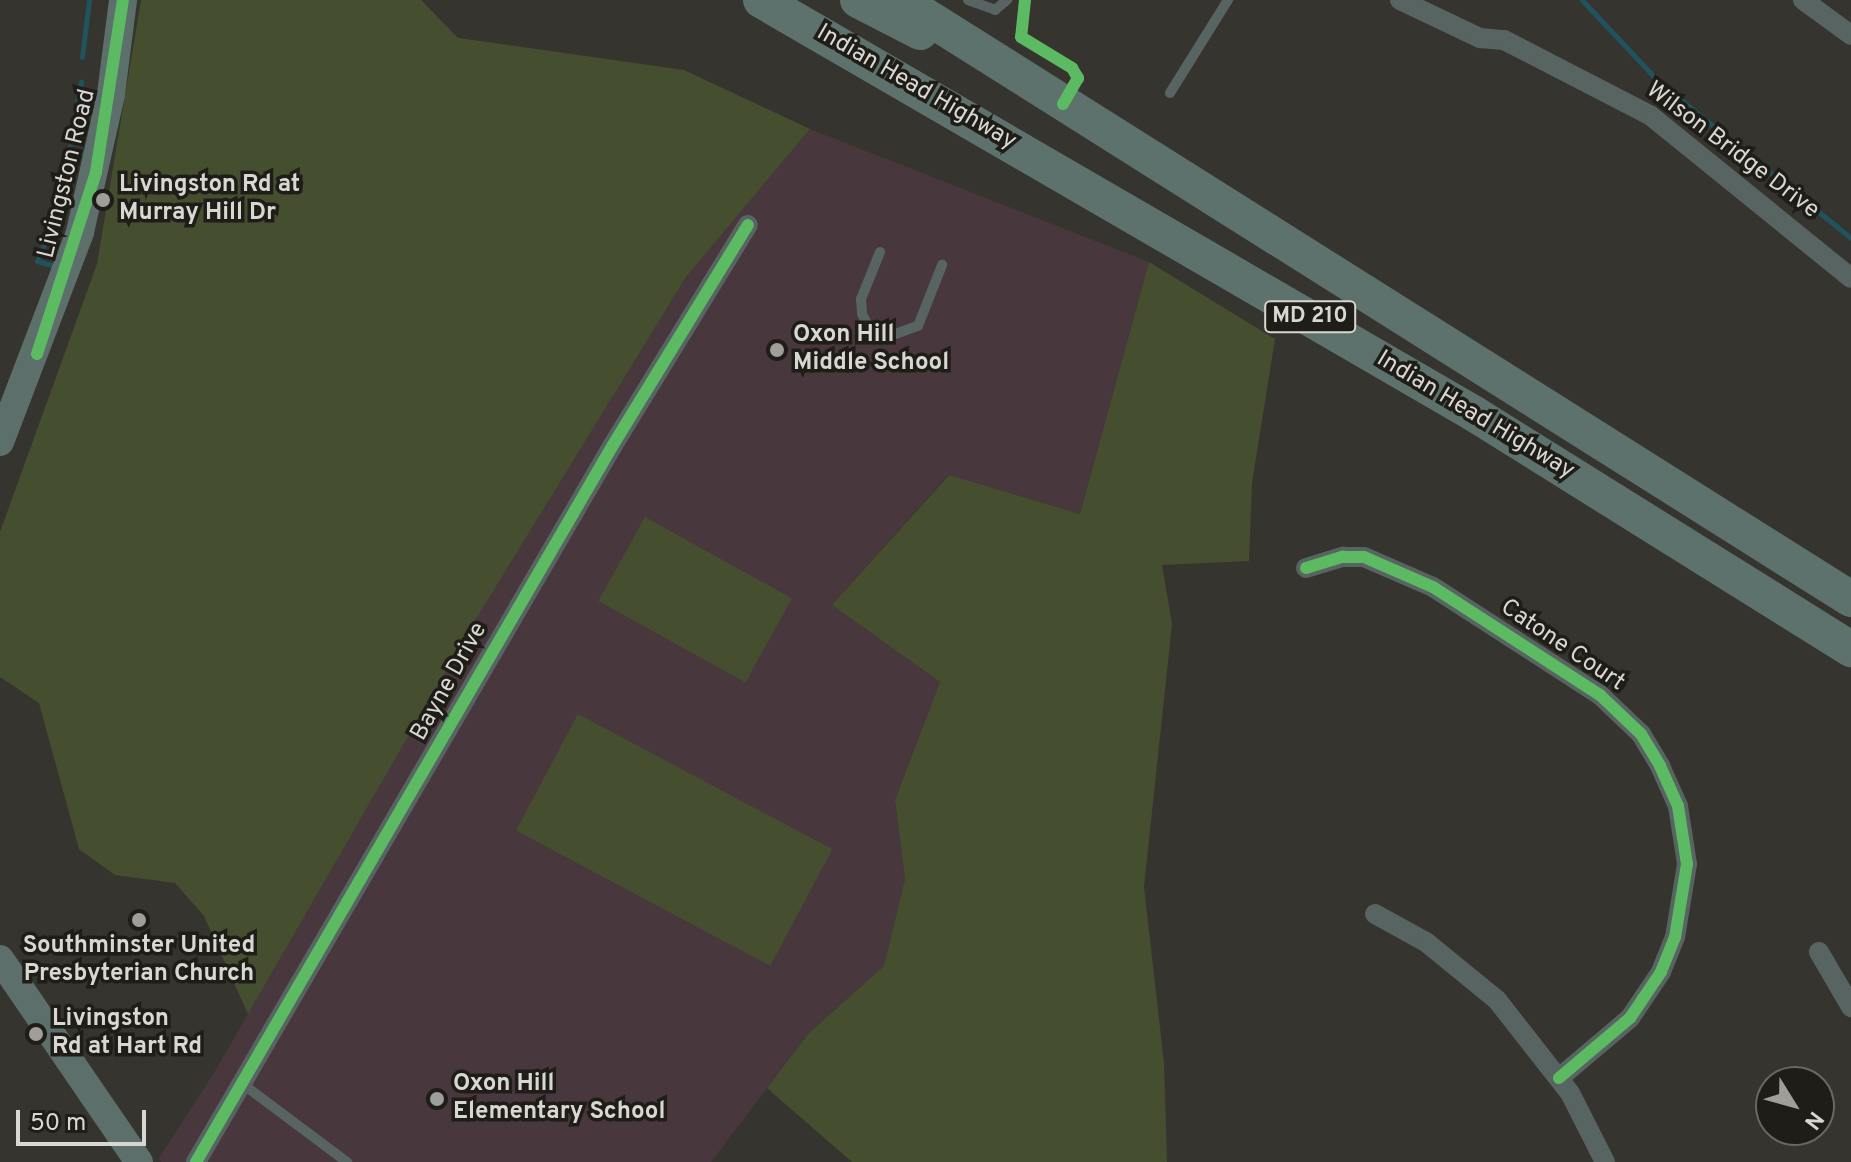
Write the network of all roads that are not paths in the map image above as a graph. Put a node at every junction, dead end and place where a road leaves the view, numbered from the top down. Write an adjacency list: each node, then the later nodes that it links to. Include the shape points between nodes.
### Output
1 (123, 0): 19 (main road, Livingston Road, via 104,132 80,232)
2 (761, 0): 14 (highway, Indian Head Highway / MD 210)
3 (807, 0): 14 (highway)
4 (858, 0): 12 (highway)
5 (900, 0): 12 (highway, Indian Head Highway / MD 210)
6 (968, 0): 7 (lane, via 995,10)
7 (1007, 0)
8 (1228, 0): 13 (lane)
9 (1400, 0): 18 (street, Wilson Bridge Drive, via 1480,38 1504,40 1651,116)
10 (1803, 0): 11 (street)
11 (1851, 35)
12 (1006, 70): 21 (highway, Indian Head Highway / MD 210, via 1561,412)
13 (1170, 93)
14 (1126, 209): 22 (highway, Indian Head Highway / MD 210, via 1473,413)
15 (748, 225): 28 (street, Bayne Drive, via 518,606)
16 (880, 252): 17 (lane, via 861,299 862,314 870,329 887,337 918,326)
17 (942, 265)
18 (1851, 278)
19 (0, 442)
20 (1306, 568): 27 (street, Catone Court, via 1364,557 1433,587 1600,695 1641,734 1660,766 1678,806 1687,864 1675,937 1661,972 1630,1018)
21 (1851, 599)
22 (1851, 649)
23 (1375, 914): 27 (street, via 1426,942 1486,988)
24 (1819, 952): 26 (street)
25 (1, 961): 29 (main road)
26 (1851, 1007)
27 (1559, 1078): 32 (street)
28 (244, 1085): 30 (street, Bayne Drive); 31 (lane)
29 (139, 1162)
30 (196, 1162)
31 (347, 1162)
32 (1605, 1162)

